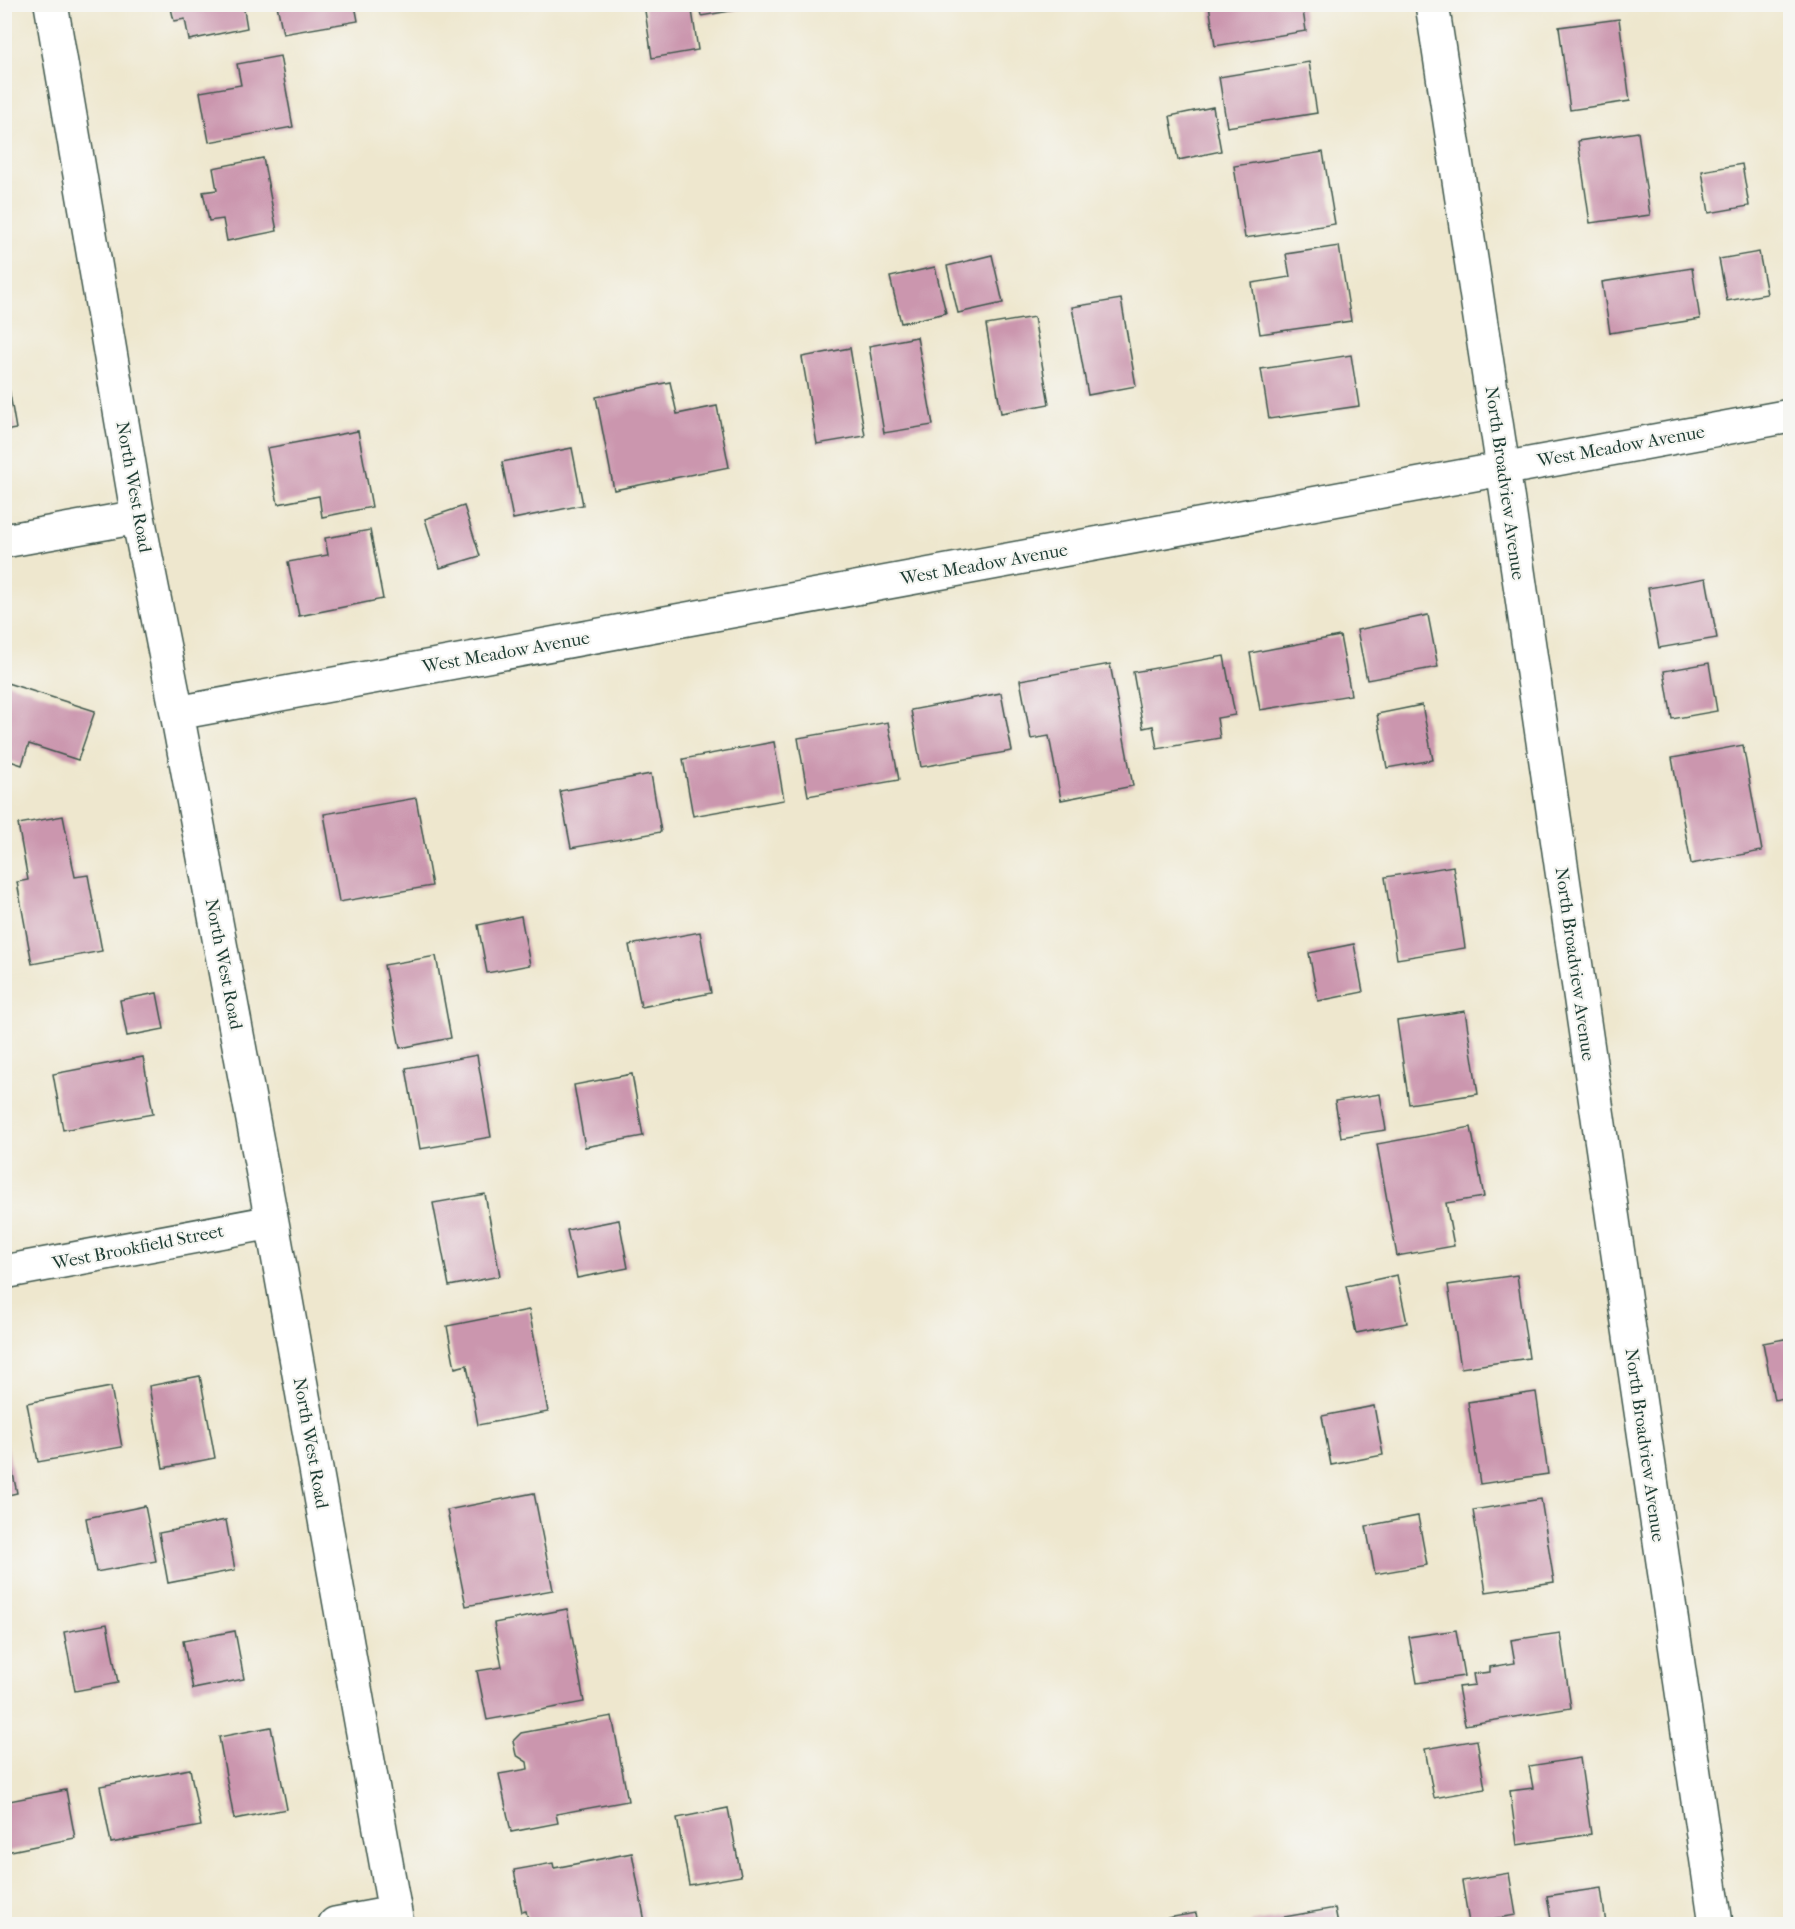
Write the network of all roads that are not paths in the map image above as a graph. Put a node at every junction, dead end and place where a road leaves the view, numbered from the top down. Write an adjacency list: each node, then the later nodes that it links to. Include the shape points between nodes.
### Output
1 (51, 4): 5 (street, North West Road)
2 (1432, 4): 4 (street, North Broadview Avenue)
3 (1791, 416): 4 (street, West Meadow Avenue)
4 (1503, 468): 7 (street, West Meadow Avenue); 12 (street, North Broadview Avenue)
5 (138, 517): 6 (street); 7 (street, North West Road)
6 (4, 541)
7 (177, 712): 8 (street, North West Road)
8 (272, 1222): 9 (street, West Brookfield Street); 10 (street, North West Road)
9 (4, 1272)
10 (395, 1919): 11 (street)
11 (335, 1924)
12 (1716, 1924)

